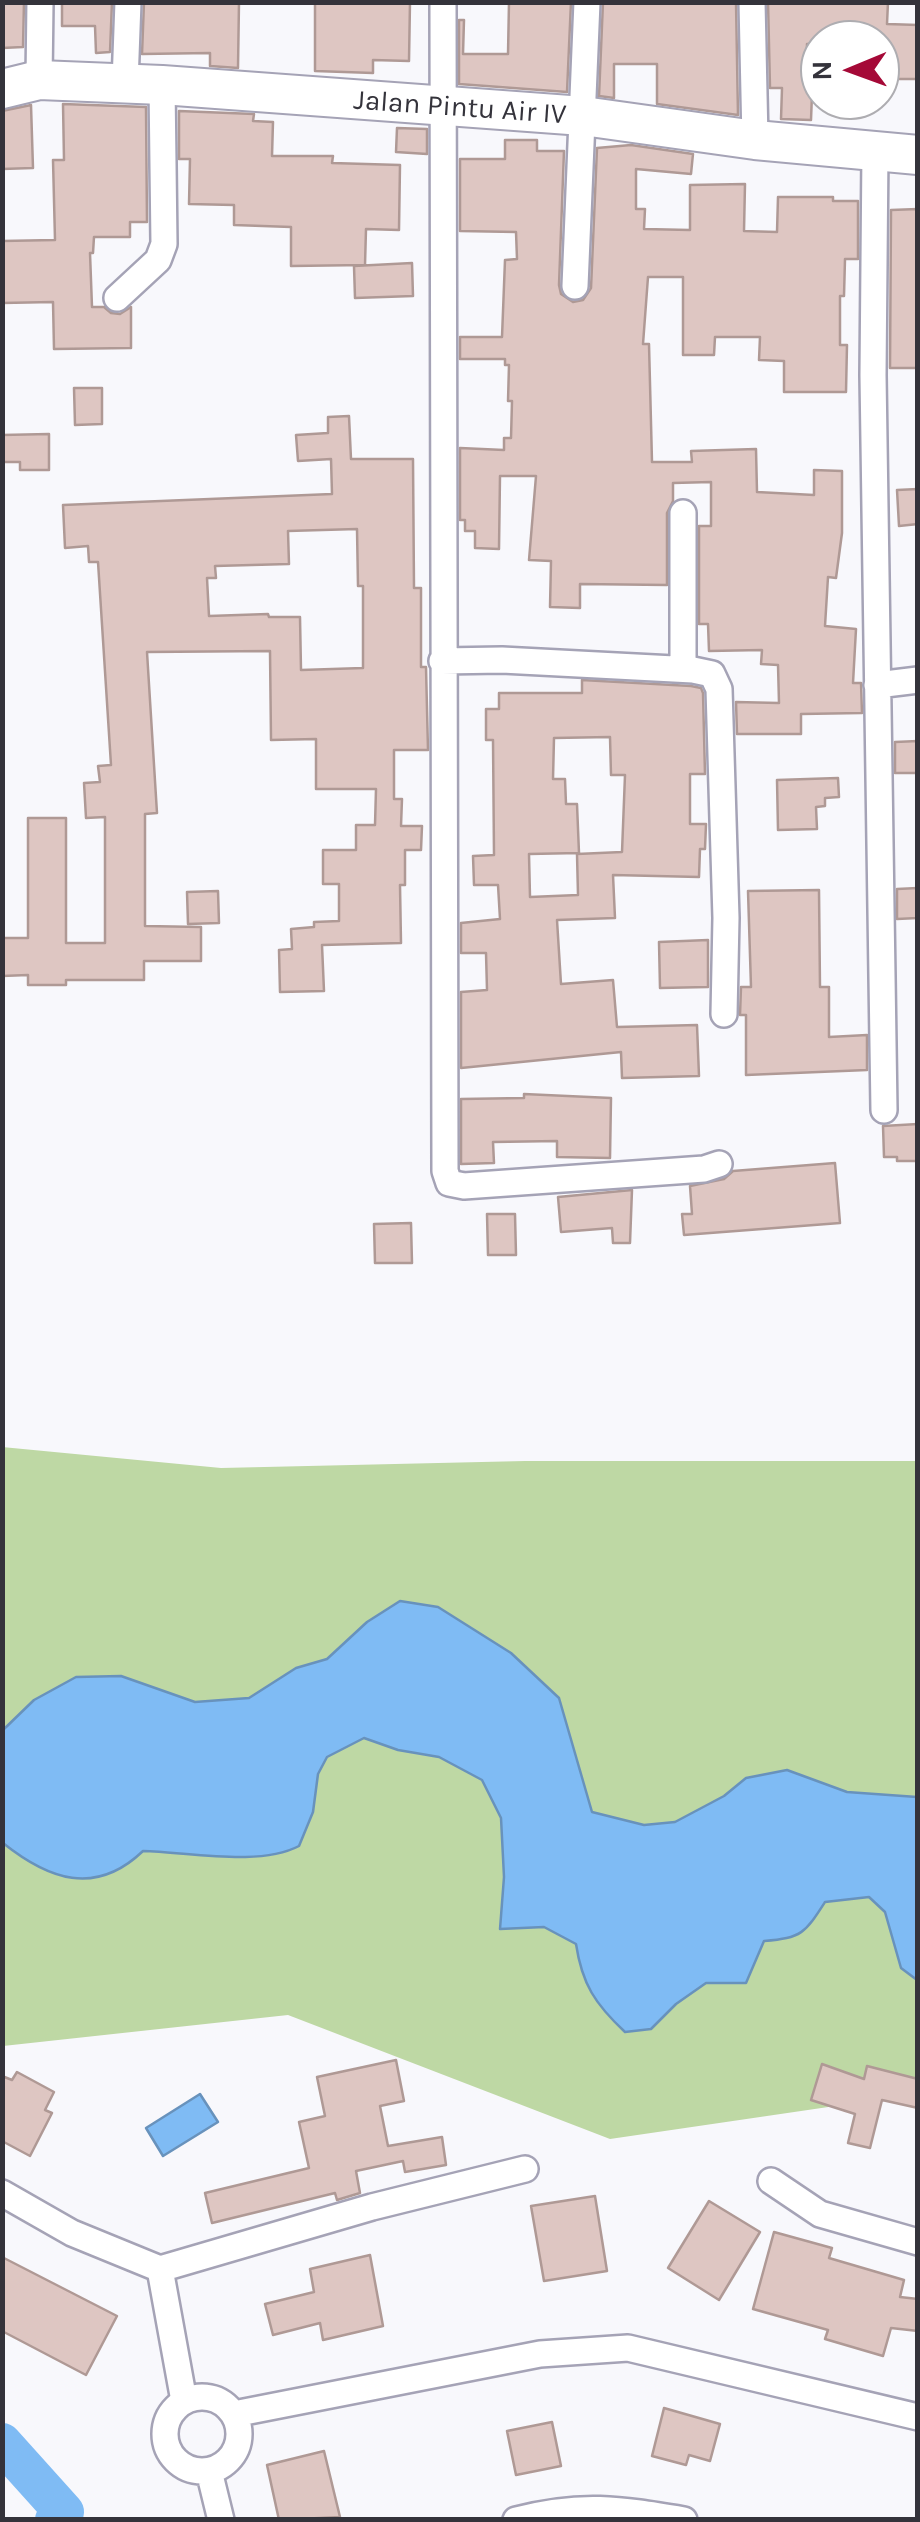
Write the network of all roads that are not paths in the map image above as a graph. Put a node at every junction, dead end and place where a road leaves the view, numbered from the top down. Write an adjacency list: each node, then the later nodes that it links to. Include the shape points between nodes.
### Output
1 (40, 2): 7 (street)
2 (128, 2): 6 (street)
3 (443, 2): 8 (street)
4 (587, 2): 9 (street)
5 (752, 2): 10 (street)
6 (143, 84): 7 (main road, Jalan Pintu Air IV); 8 (main road, Jalan Pintu Air IV); 14 (street, via 164,244 158,260)
7 (21, 85)
8 (442, 107): 9 (main road, Jalan Pintu Air IV); 16 (street)
9 (583, 116): 10 (main road, Jalan Pintu Air IV); 13 (street)
10 (756, 140): 11 (main road, Jalan Pintu Air IV)
11 (875, 150): 12 (main road, Jalan Pintu Air IV); 19 (street)
12 (918, 155)
13 (576, 286)
14 (117, 298)
15 (683, 513): 17 (street)
16 (442, 660): 17 (street); 22 (street, via 447,1179 464,1186)
17 (683, 669): 20 (street, via 712,674 719,689)
18 (918, 680): 19 (street)
19 (877, 685): 21 (street)
20 (724, 1014)
21 (884, 1110)
22 (720, 1164)
23 (525, 2169): 27 (street)
24 (770, 2181): 26 (street, via 820,2214)
25 (2, 2193): 27 (street, via 72,2233)
26 (918, 2242)
27 (160, 2269): 28 (street)
28 (184, 2401): 29 (street, via 217,2400); 31 (street, via 168,2418 165,2441 186,2468)
29 (234, 2414): 30 (street, via 540,2354 628,2348); 31 (street, via 240,2433 235,2452)
30 (918, 2416)
31 (209, 2471): 33 (street)
32 (633, 2516): 34 (street, via 594,2507); 35 (street)
33 (221, 2520)
34 (516, 2520)
35 (684, 2520)

